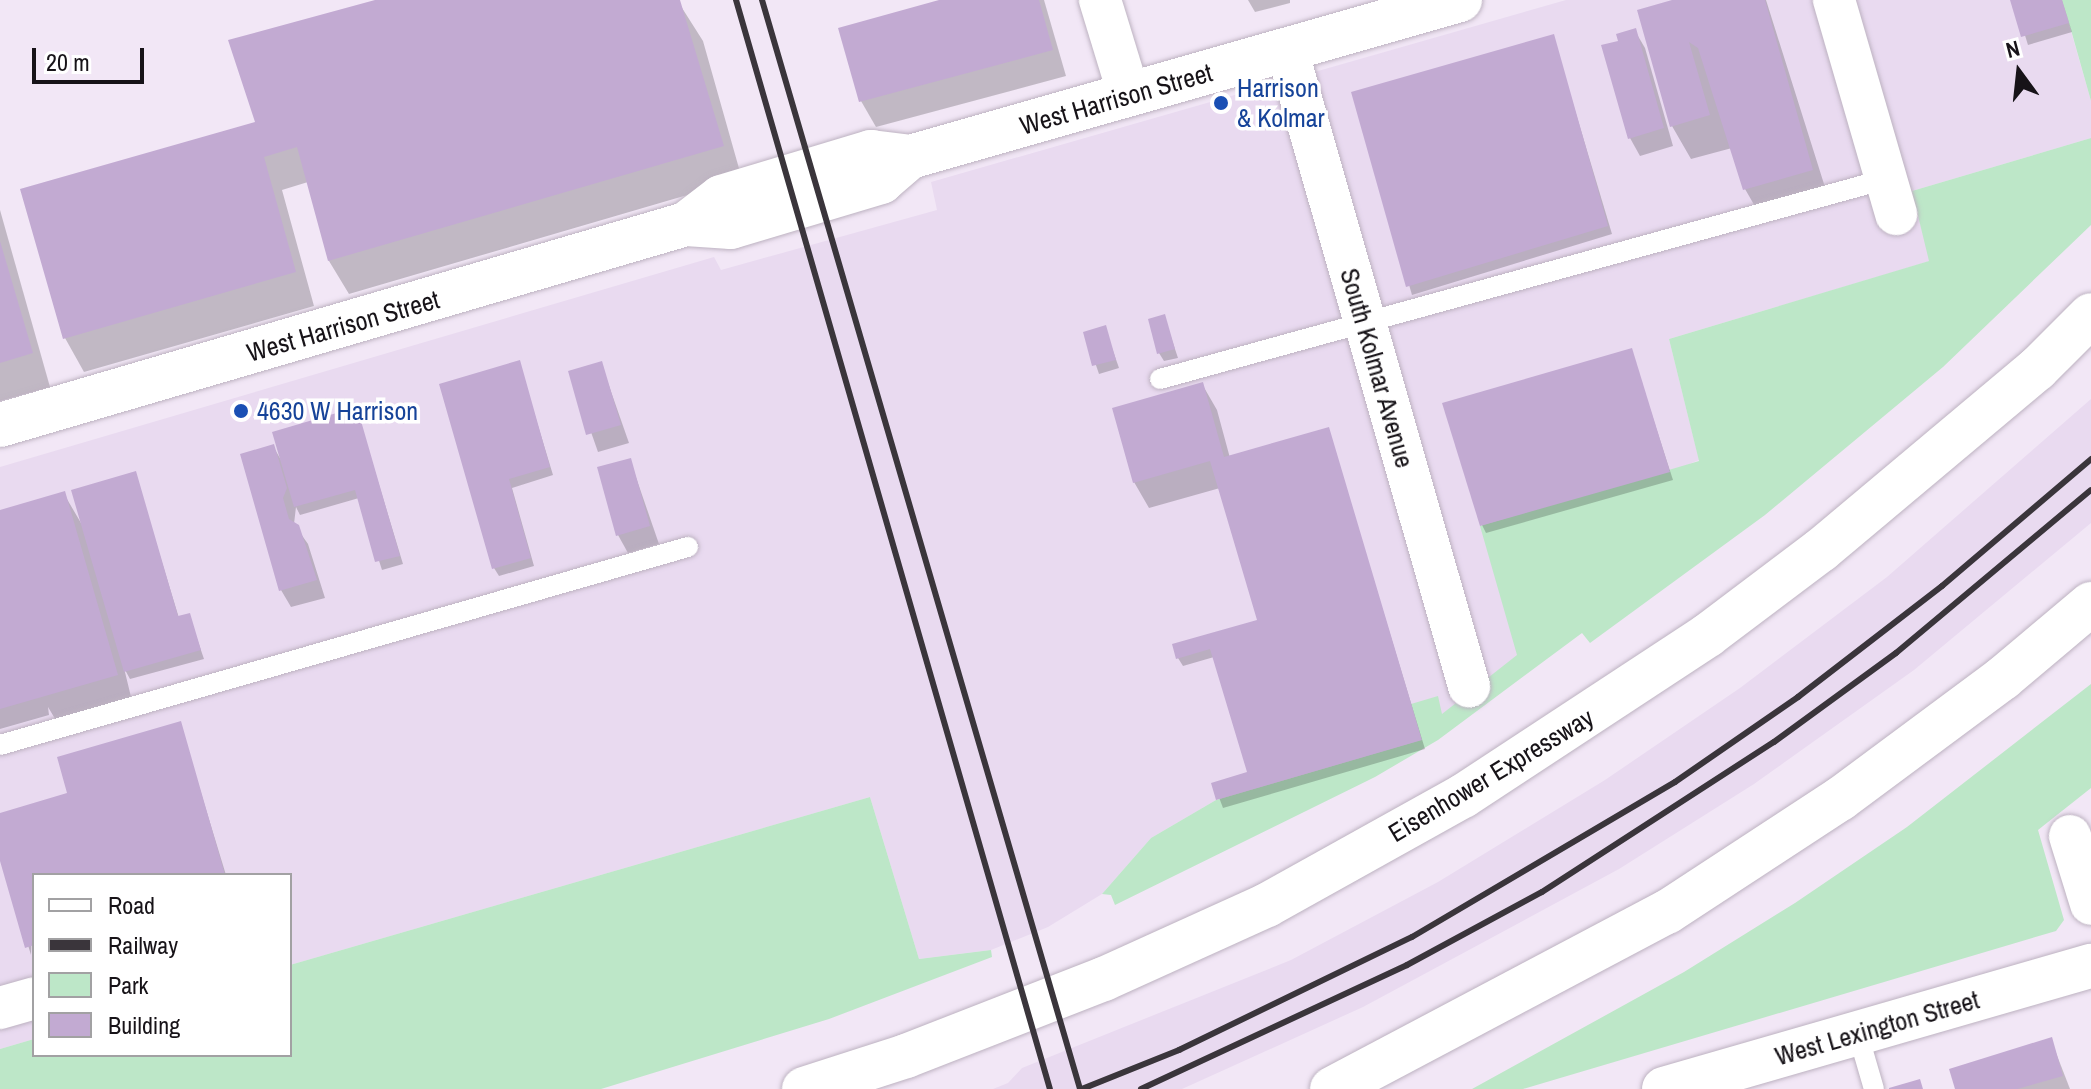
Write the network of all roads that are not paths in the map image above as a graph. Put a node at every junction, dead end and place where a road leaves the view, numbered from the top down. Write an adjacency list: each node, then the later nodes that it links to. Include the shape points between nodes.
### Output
1 (1100, 0): 5 (street)
2 (1460, 0): 4 (main road, West Harrison Street)
3 (1834, 0): 6 (street)
4 (1287, 50): 5 (main road, West Harrison Street); 8 (street, South Kolmar Avenue)
5 (1129, 95): 10 (main road, West Harrison Street, via 910,157 881,182 731,227 686,224)
6 (1891, 196): 8 (lane)
7 (2091, 315): 21 (main road, Eisenhower Expressway, via 2037,369 1821,550 1695,644 1463,796 1267,905 1104,979 906,1056)
8 (1364, 322): 9 (lane); 13 (street, South Kolmar Avenue)
9 (1160, 379)
10 (0, 425)
11 (688, 547): 14 (lane)
12 (2091, 604): 22 (main road, via 2003,678 1840,799 1667,912)
13 (1469, 686)
14 (0, 745)
15 (2070, 836): 16 (street)
16 (2091, 904)
17 (2091, 966): 20 (main road, West Lexington Street)
18 (32, 999): 19 (street)
19 (0, 1008)
20 (1858, 1034): 23 (main road, West Lexington Street); 24 (lane)
21 (804, 1089)
22 (1332, 1089)
23 (1664, 1089)
24 (1874, 1089)

